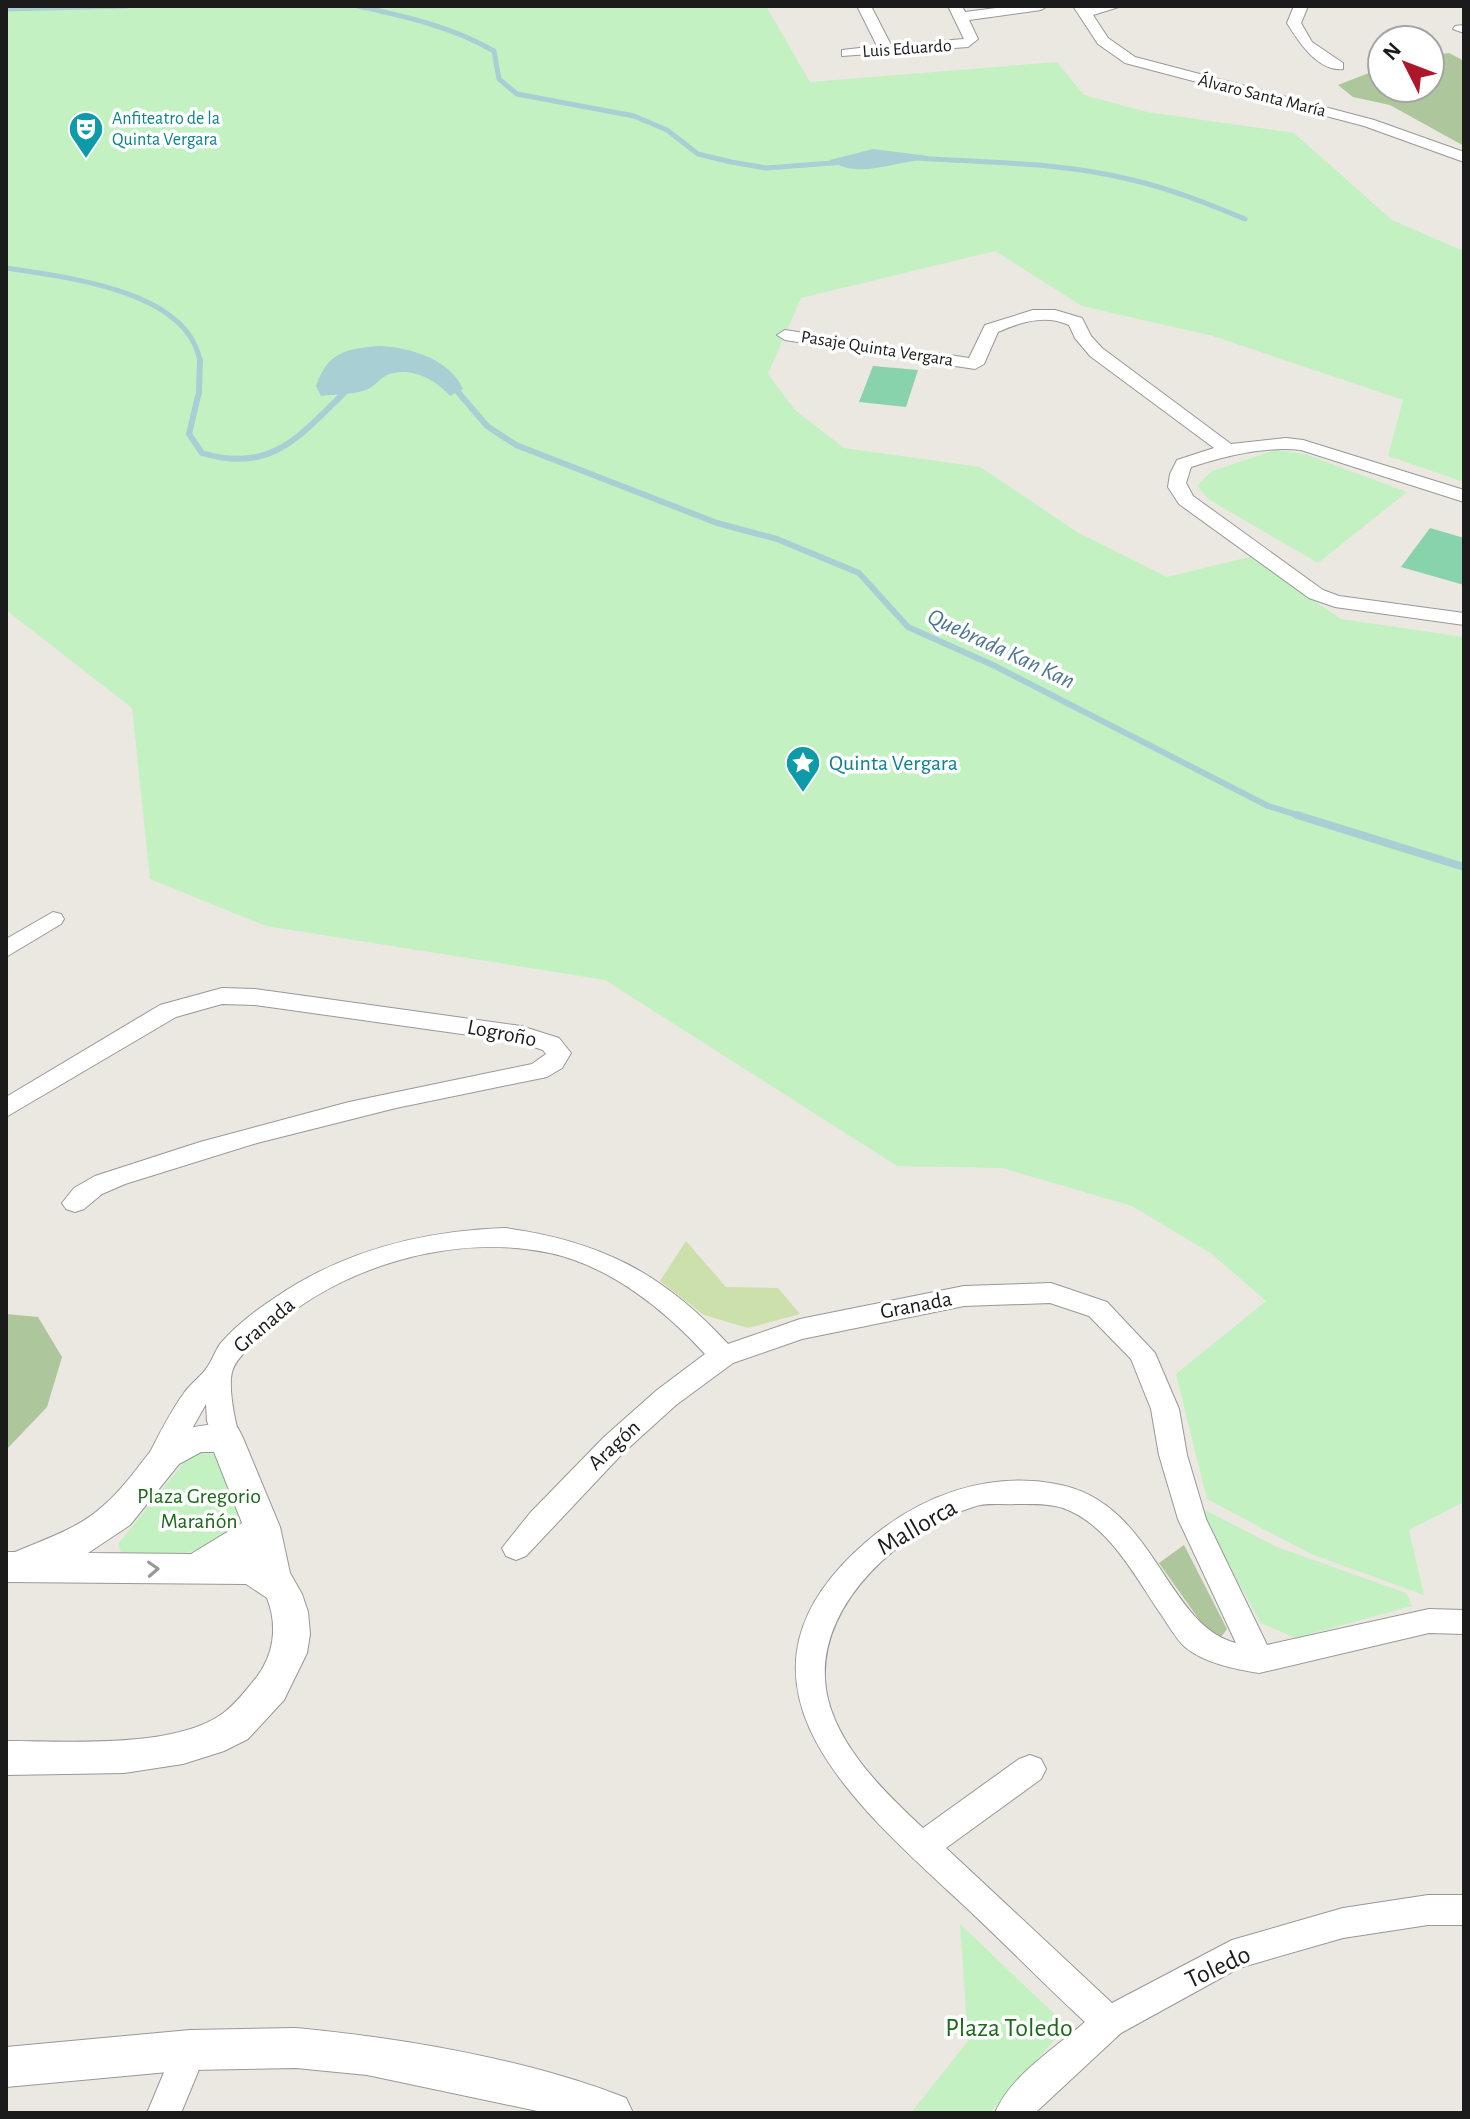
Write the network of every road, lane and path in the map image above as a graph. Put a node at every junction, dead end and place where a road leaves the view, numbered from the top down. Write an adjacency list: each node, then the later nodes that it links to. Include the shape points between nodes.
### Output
1 (864, 6): 7 (street)
2 (1041, 6): 6 (street)
3 (1115, 6): 5 (street)
4 (1301, 6): 9 (street, via 1294,23 1307,45)
5 (1082, 9): 10 (street, Álvaro Santa María, via 1103,41 1130,60 1369,123)
6 (958, 12): 7 (street, Luis Eduardo, via 971,39 968,43)
7 (886, 50): 8 (street, Luis Eduardo)
8 (847, 53)
9 (1338, 66)
10 (1464, 157)
11 (785, 335): 12 (street, Pasaje Quinta Vergara, via 975,364 991,329 1023,317 1060,315 1076,322 1096,352)
12 (1227, 450): 13 (street, via 1303,445); 14 (street, via 1183,464 1177,489 1316,594)
13 (1464, 496)
14 (1464, 619)
15 (53, 919): 16 (street)
16 (6, 950)
17 (6, 1108): 18 (street, Logroño, via 168,1011 222,996 521,1034 551,1044 559,1053 538,1071 240,1137 85,1190)
18 (75, 1203)
19 (723, 1356): 20 (street, Granada, via 656,1292 598,1259 552,1243 446,1239 371,1257 309,1289 232,1349); 25 (street, Aragón, via 678,1385 576,1481); 31 (street, Granada, via 800,1329 964,1296 1051,1293 1098,1309 1142,1353 1165,1409 1192,1519)
20 (218, 1373): 21 (street, Granada); 22 (street, Granada, via 195,1398)
21 (226, 1438): 22 (street, via 190,1439); 23 (street, Granada)
22 (162, 1456): 24 (street, Granada, via 142,1488)
23 (262, 1527): 27 (street); 29 (street, Granada)
24 (101, 1529): 26 (street, Granada); 28 (street, via 97,1550)
25 (516, 1548)
26 (12, 1567): 28 (street)
27 (198, 1567): 28 (street, one-way to 27); 29 (street, via 246,1569)
28 (102, 1569)
29 (272, 1577): 32 (street, Granada, via 289,1601 293,1635 280,1679 237,1725 209,1741 172,1752)
30 (1464, 1622): 31 (street, via 1429,1621)
31 (1259, 1660): 34 (street, Mallorca, via 1230,1655 1194,1637 1111,1524 1074,1500 1033,1492 973,1495 925,1516 879,1544 847,1574 822,1612 810,1678 818,1715 853,1779)
32 (6, 1758)
33 (1030, 1769): 34 (street)
34 (922, 1847): 36 (street, Mallorca)
35 (1464, 1910): 36 (street, Toledo, via 1343,1923 1232,1955)
36 (1109, 2022): 42 (street, Toledo)
37 (190, 2050): 38 (street); 39 (street, via 282,2048 367,2055); 40 (street)
38 (6, 2067)
39 (538, 2102): 41 (street)
40 (164, 2113)
41 (611, 2113)
42 (1012, 2113)

